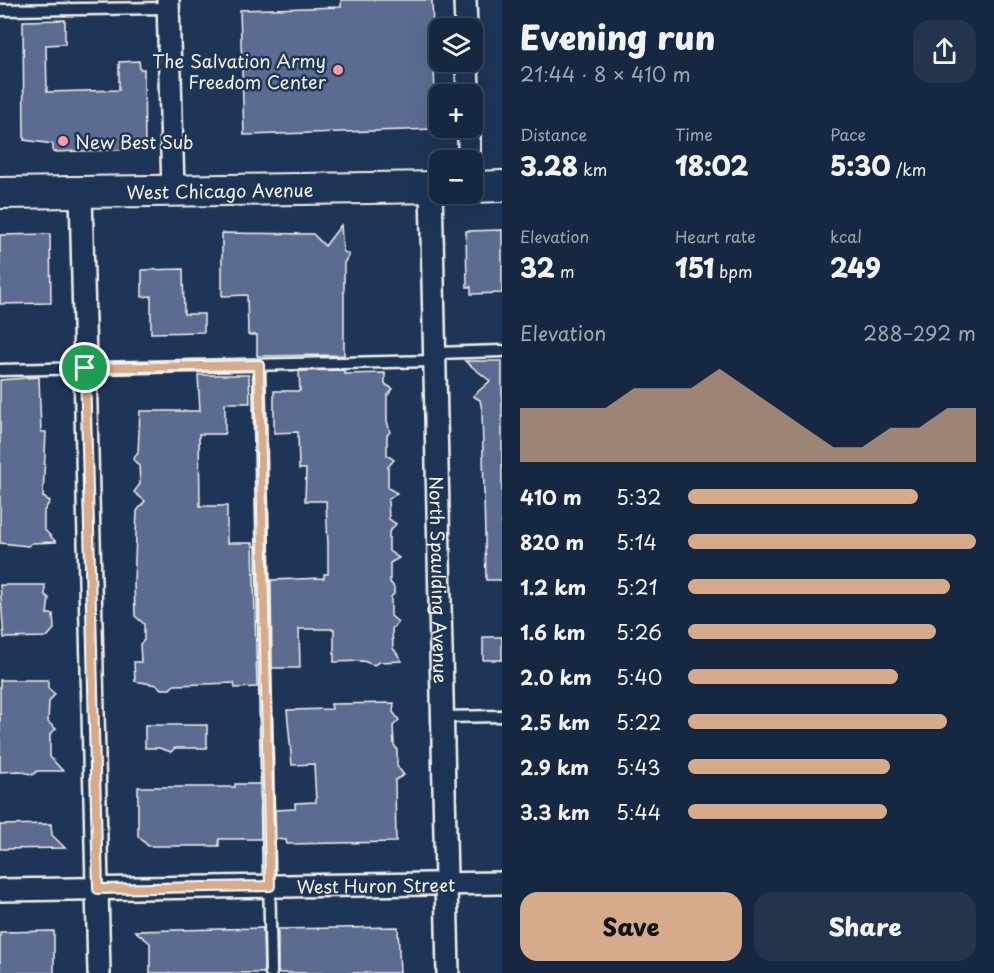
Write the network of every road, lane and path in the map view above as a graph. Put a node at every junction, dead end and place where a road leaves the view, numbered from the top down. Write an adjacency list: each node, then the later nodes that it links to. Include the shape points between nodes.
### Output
1 (465, 0): 5 (street)
2 (168, 4): 3 (lane); 9 (street)
3 (27, 5): 4 (lane)
4 (0, 10)
5 (466, 18)
6 (502, 186): 8 (main road)
7 (429, 187): 9 (main road, West Chicago Avenue)
8 (483, 187)
9 (173, 191): 10 (main road, West Chicago Avenue)
10 (81, 192): 11 (main road, West Chicago Avenue); 16 (street)
11 (0, 194)
12 (435, 204): 14 (street, North Spaulding Avenue)
13 (502, 351): 14 (lane)
14 (435, 357): 15 (lane); 19 (street, North Spaulding Avenue)
15 (259, 365): 16 (lane); 22 (lane)
16 (85, 368): 17 (lane); 23 (street)
17 (0, 370)
18 (502, 716): 19 (lane)
19 (443, 717): 21 (street, North Spaulding Avenue)
20 (502, 883): 21 (street, West Huron Street)
21 (446, 884): 22 (street, West Huron Street); 27 (street, North Spaulding Avenue)
22 (270, 886): 23 (street, West Huron Street); 26 (lane)
23 (98, 889): 24 (street, West Huron Street); 25 (street)
24 (0, 890)
25 (99, 973)
26 (271, 973)
27 (448, 973)

